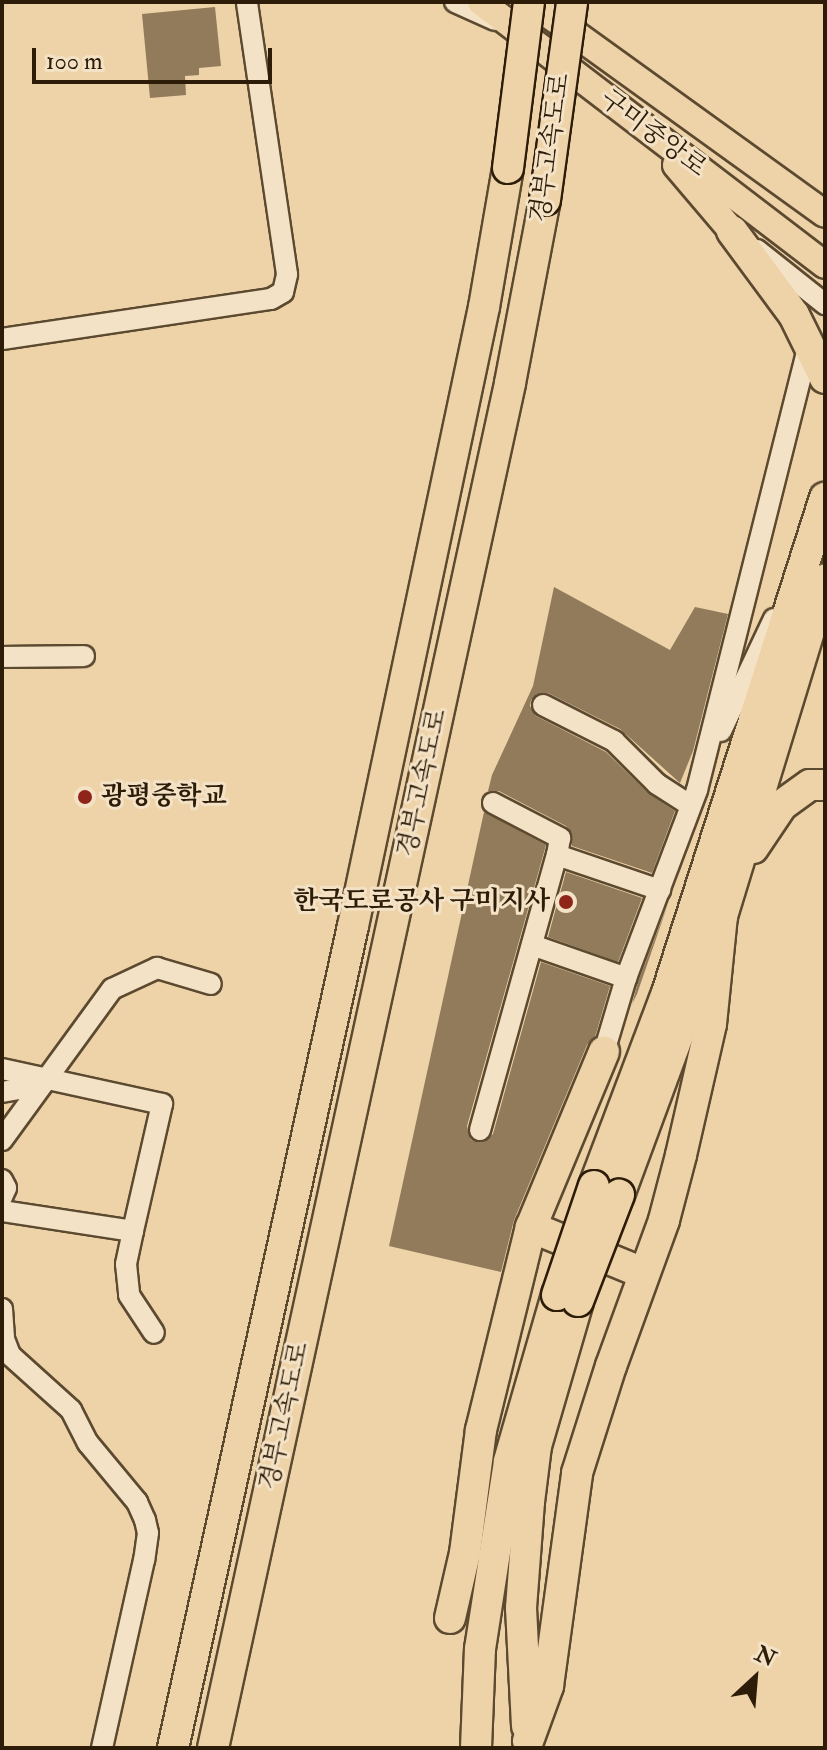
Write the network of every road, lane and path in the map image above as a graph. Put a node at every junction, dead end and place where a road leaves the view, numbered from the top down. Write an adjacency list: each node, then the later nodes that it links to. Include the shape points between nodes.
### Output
1 (247, 2): 15 (street, via 287,274 283,292 271,299)
2 (455, 2): 6 (street)
3 (481, 2): 6 (main road, 구미중앙로)
4 (550, 2): 7 (main road)
5 (572, 2): 55 (highway, 경부고속도로, bridge, via 545,200 503,414)
6 (525, 11): 7 (main road, 구미중앙로); 8 (main road, 구미중앙로); 54 (highway, 경부고속도로, bridge, via 508,168 484,307)
7 (582, 39): 9 (main road, 구미중앙로)
8 (639, 123): 12 (main road); 13 (main road, 구미중앙로)
9 (780, 181): 10 (street); 11 (main road, 구미중앙로)
10 (825, 197)
11 (825, 214)
12 (732, 231): 14 (street); 16 (highway)
13 (825, 265)
14 (825, 304)
15 (2, 339)
16 (809, 344): 17 (highway); 24 (street)
17 (825, 378)
18 (825, 498): 19 (highway)
19 (810, 543): 24 (street); 42 (highway)
20 (825, 579): 29 (highway)
21 (84, 656): 22 (street)
22 (2, 657)
23 (543, 705): 26 (street, via 614,741 657,784)
24 (703, 766): 26 (street)
25 (825, 785): 29 (highway, via 810,785 782,805)
26 (694, 798): 30 (street)
27 (493, 803): 28 (street, via 560,838)
28 (557, 855): 30 (street); 32 (street)
29 (734, 877): 31 (highway)
30 (660, 890): 33 (street)
31 (722, 916): 42 (highway); 47 (highway, via 711,1024 664,1220)
32 (532, 945): 33 (street); 39 (street)
33 (626, 978): 35 (street)
34 (211, 984): 37 (street, via 157,968 112,989)
35 (604, 1052): 45 (highway)
36 (2, 1069): 37 (street)
37 (45, 1077): 38 (street); 40 (street); 46 (street, via 162,1104)
38 (2, 1092)
39 (480, 1130)
40 (2, 1140)
41 (2, 1180): 43 (street)
42 (606, 1190): 48 (highway, bridge)
43 (2, 1197)
44 (2, 1211): 46 (street)
45 (531, 1227): 47 (highway); 51 (highway, via 481,1430 465,1553)
46 (133, 1231): 50 (street, via 126,1264 129,1295)
47 (643, 1273): 52 (highway, via 577,1473 548,1686)
48 (568, 1298): 52 (highway, via 529,1502 521,1608); 56 (highway, via 509,1461 480,1649)
49 (2, 1309): 53 (street, via 10,1355 71,1410 88,1443 137,1502 148,1533)
50 (154, 1333)
51 (450, 1618)
52 (528, 1744)
53 (102, 1748)
54 (173, 1748)
55 (213, 1748)
56 (476, 1748)

